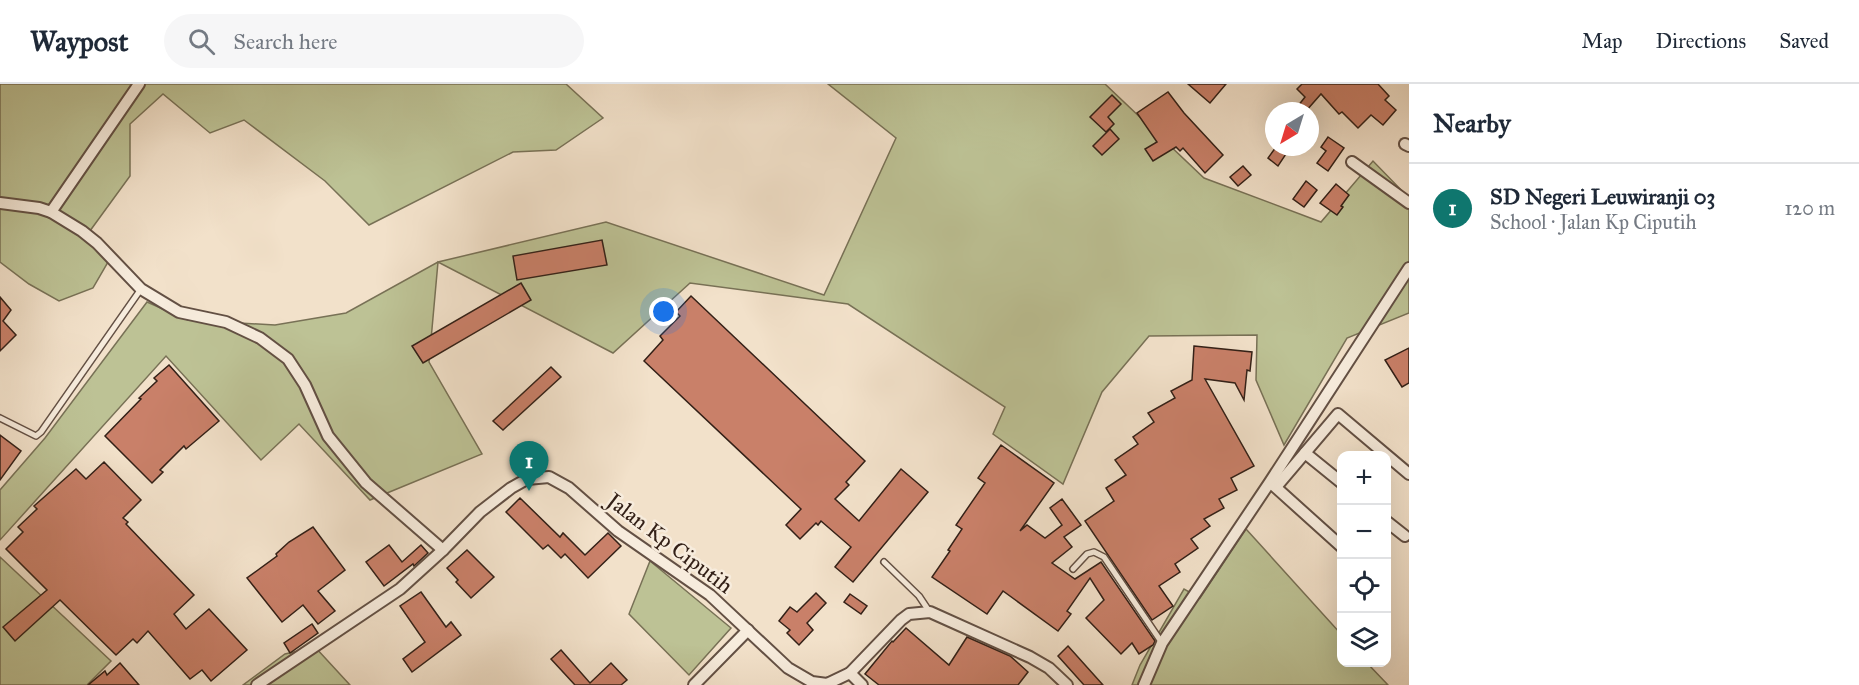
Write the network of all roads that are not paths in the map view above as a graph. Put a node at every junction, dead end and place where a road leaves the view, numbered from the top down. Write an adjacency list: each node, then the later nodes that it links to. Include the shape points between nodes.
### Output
1 (139, 84): 5 (street)
2 (1352, 162): 4 (street)
3 (0, 203): 5 (street)
4 (1409, 203)
5 (51, 212): 7 (street, via 97,243)
6 (1409, 268): 12 (street)
7 (141, 289): 8 (lane, via 42,432 36,436); 16 (street, via 179,312 226,322 260,338 288,359 305,385 328,436 366,483)
8 (0, 418)
9 (1305, 453): 10 (street, via 1338,414); 11 (street); 12 (street)
10 (1409, 474)
11 (1337, 480)
12 (1273, 485): 15 (street); 21 (street)
13 (1391, 524): 14 (street)
14 (1405, 536)
15 (1337, 543)
16 (443, 550): 20 (street, Jalan Kp Ciputih, via 480,512 511,488 527,478 549,477 710,595); 23 (street, Jalan Kp Ciputih, via 400,589)
17 (884, 562): 19 (lane)
18 (1073, 569): 21 (lane, via 1087,554 1094,552 1104,557)
19 (930, 612): 22 (street, Jalan Kp Ciputih, via 909,614 901,620); 26 (street, via 1030,657)
20 (748, 630): 22 (street, Jalan Kp Ciputih, via 788,668 812,682 827,684); 24 (street)
21 (1162, 643): 27 (street)
22 (849, 673): 25 (street)
23 (257, 685)
24 (694, 685)
25 (862, 685)
26 (1067, 685)
27 (1144, 685)

